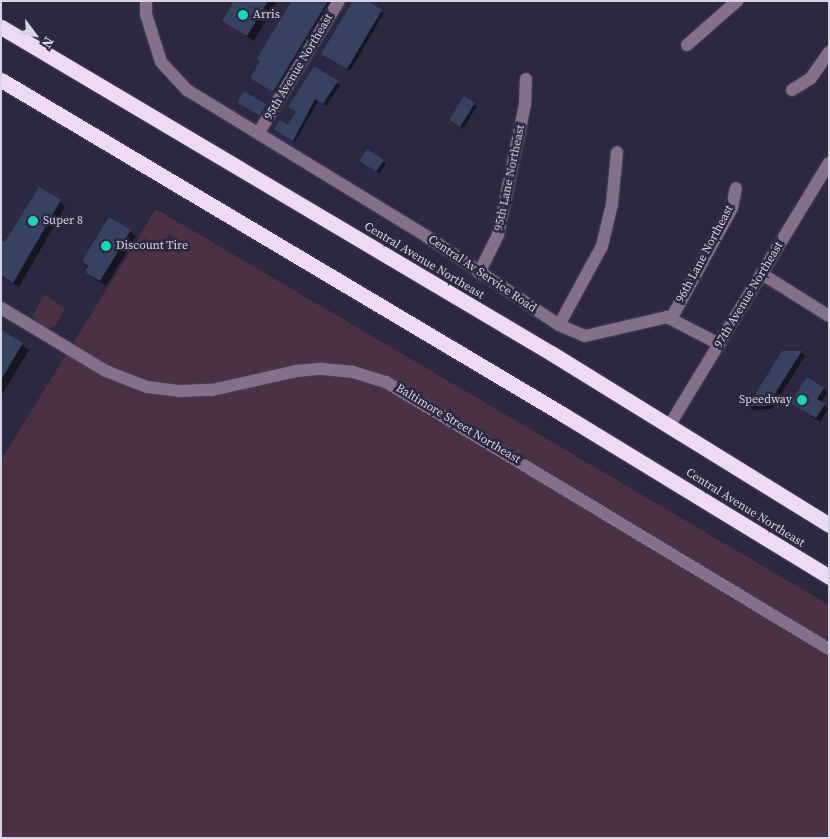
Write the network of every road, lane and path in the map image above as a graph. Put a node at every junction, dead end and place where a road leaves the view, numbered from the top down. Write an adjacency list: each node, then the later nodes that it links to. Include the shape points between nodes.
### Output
1 (146, 1): 10 (street, Central Av Service Road, via 146,14 161,62 186,90)
2 (339, 1): 10 (street, 95th Avenue Northeast)
3 (737, 1): 5 (street)
4 (1, 27): 21 (highway, Central Avenue Northeast)
5 (687, 45)
6 (829, 52): 9 (street, via 811,78)
7 (526, 79): 14 (street, 95th Lane Northeast, via 525,105 498,235)
8 (1, 80): 23 (highway, Central Avenue Northeast, via 564,415)
9 (792, 90)
10 (259, 132): 14 (street, Central Av Service Road)
11 (617, 152): 19 (street, via 612,204 602,246)
12 (829, 163): 15 (street, 97th Avenue Northeast)
13 (736, 188): 18 (street, 96th Lane Northeast, via 732,208)
14 (479, 273): 19 (street, Central Av Service Road)
15 (762, 274): 17 (street); 20 (street, 97th Avenue Northeast)
16 (1, 308): 24 (street, Baltimore Street Northeast, via 106,371 147,387 179,391 212,390 286,373 322,369 352,372 386,382)
17 (829, 316)
18 (671, 319): 19 (street, Central Av Service Road, via 653,319 585,336); 20 (street)
19 (560, 325)
20 (719, 344): 21 (street, 97th Avenue Northeast)
21 (669, 426): 22 (highway, Central Avenue Northeast)
22 (829, 525)
23 (829, 577)
24 (829, 650)

